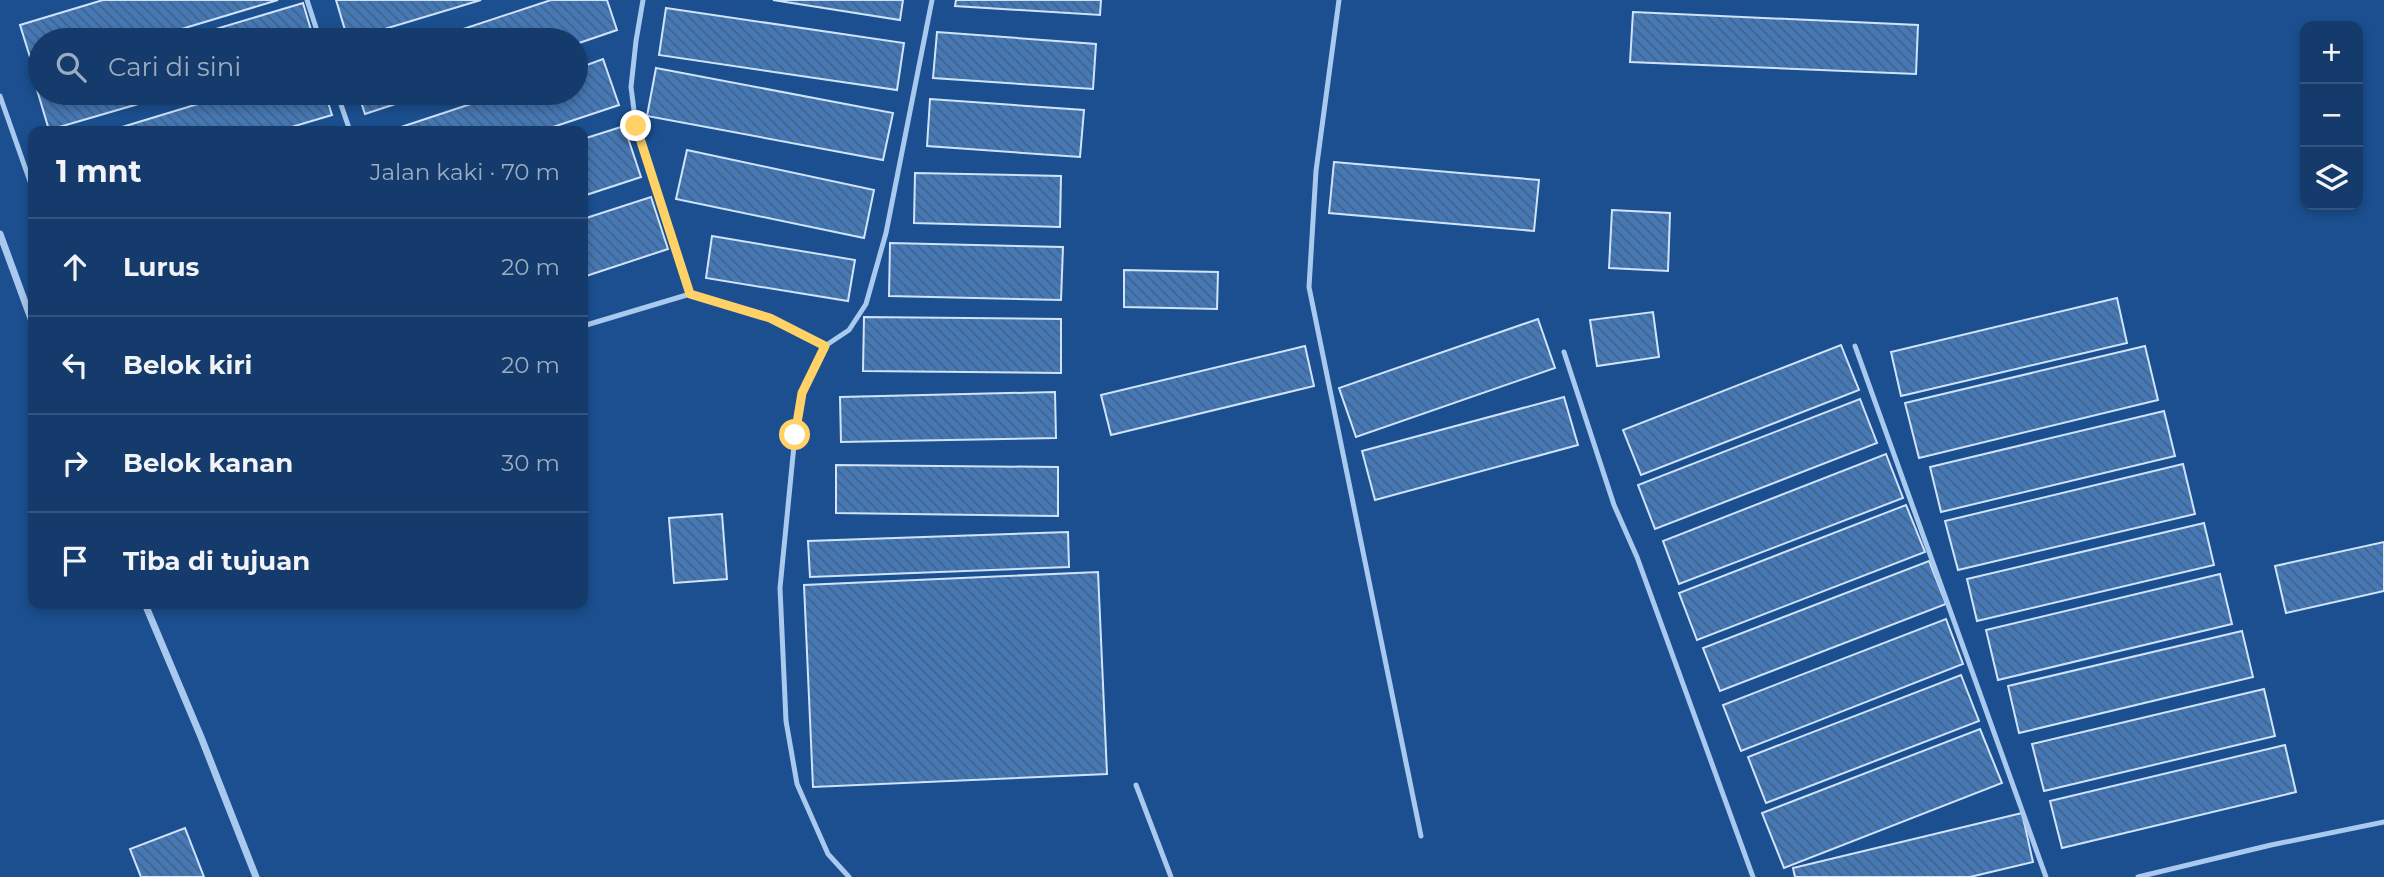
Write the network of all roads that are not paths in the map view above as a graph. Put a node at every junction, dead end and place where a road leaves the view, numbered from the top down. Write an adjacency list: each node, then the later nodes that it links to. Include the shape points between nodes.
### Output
1 (307, 0): 5 (lane)
2 (643, 0): 11 (lane, via 631,87 636,126)
3 (932, 0): 14 (lane, via 886,233 866,304 849,330)
4 (1339, 0): 20 (lane, via 1316,171 1309,287)
5 (316, 28)
6 (0, 96): 9 (lane)
7 (341, 105): 8 (lane)
8 (348, 126)
9 (28, 176)
10 (0, 234): 12 (street)
11 (690, 294): 13 (lane); 14 (lane, via 770,318)
12 (28, 310)
13 (588, 325)
14 (825, 346): 22 (lane, via 802,393 795,435 780,588 786,721 797,784 828,853)
15 (1855, 346): 25 (lane)
16 (1563, 352): 24 (lane, via 1614,505)
17 (147, 609): 21 (street)
18 (1136, 785): 23 (lane)
19 (2384, 822): 26 (lane)
20 (1420, 836)
21 (256, 877)
22 (849, 877)
23 (1171, 877)
24 (1753, 877)
25 (2046, 877)
26 (2138, 877)

